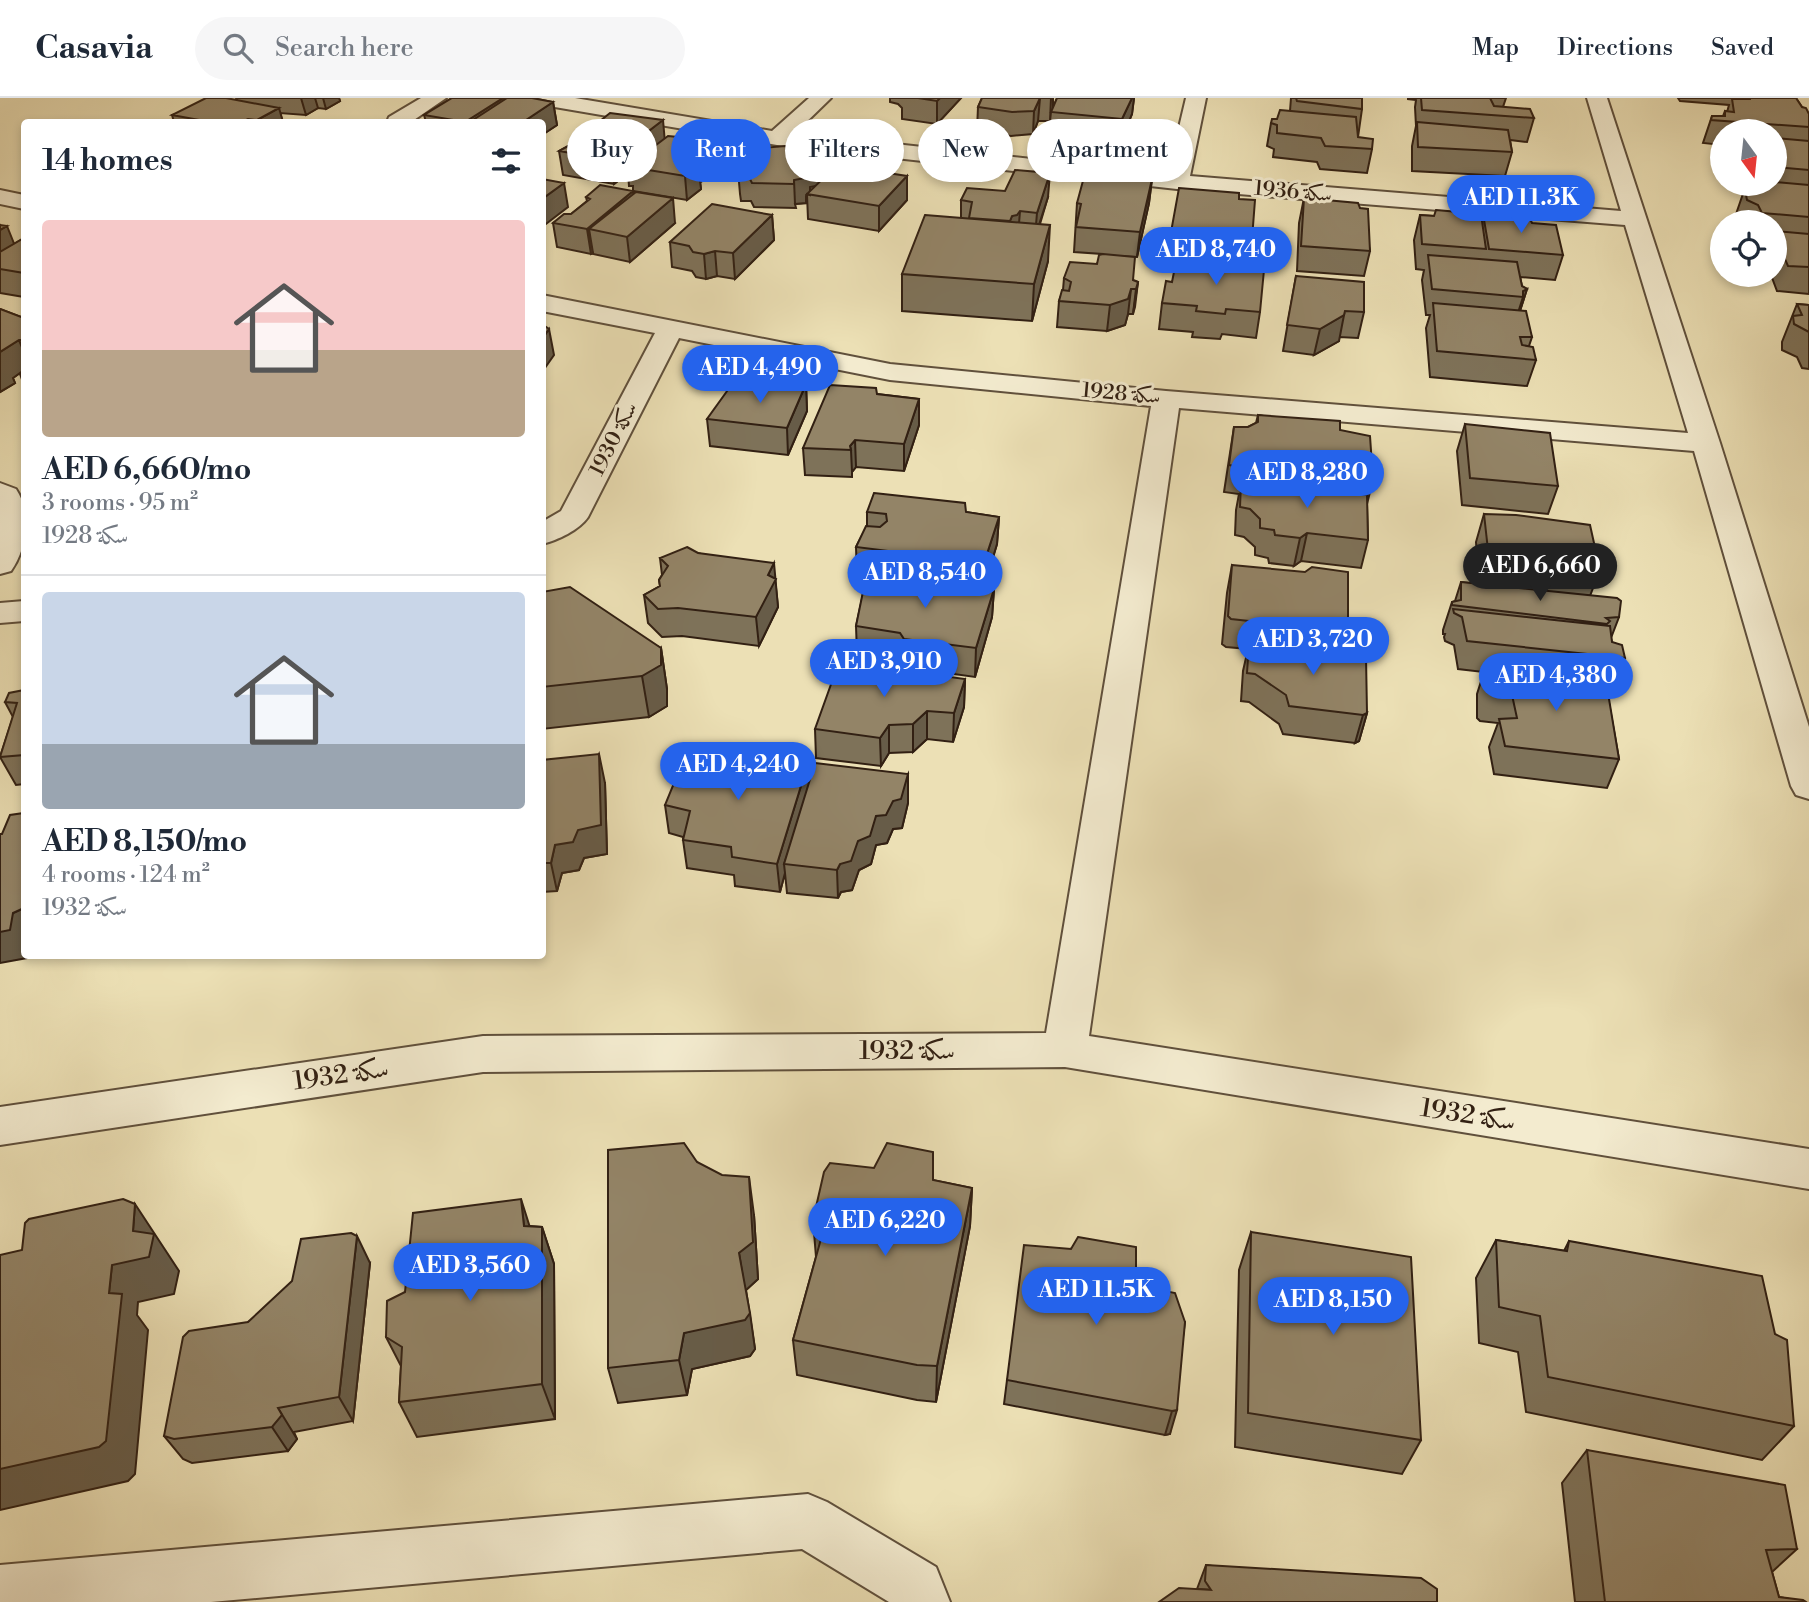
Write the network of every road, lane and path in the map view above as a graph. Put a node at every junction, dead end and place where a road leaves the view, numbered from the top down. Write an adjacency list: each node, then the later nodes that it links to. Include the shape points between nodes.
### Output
1 (436, 98): 6 (street)
2 (537, 98): 8 (street, سكة 1936)
3 (821, 98): 8 (street)
4 (1196, 98): 7 (street)
5 (1598, 98): 13 (street)
6 (402, 119)
7 (1191, 119)
8 (777, 138): 9 (street, سكة 1936)
9 (1027, 166)
10 (1177, 182): 13 (street, سكة 1936)
11 (0, 197): 12 (street)
12 (21, 201)
13 (1635, 219): 17 (street)
14 (546, 304): 15 (street, سكة 1928)
15 (670, 329): 16 (street, سكة 1928, via 890,372); 19 (street, سكة 1930, via 573,517)
16 (1166, 398): 17 (street, سكة 1928); 24 (street)
17 (1706, 443): 23 (street)
18 (0, 492): 20 (street, via 17,533)
19 (546, 533)
20 (0, 564)
21 (21, 611): 22 (street)
22 (0, 613)
23 (1809, 783)
24 (1065, 1050): 25 (street, سكة 1932, via 483,1054); 26 (street, سكة 1932)
25 (0, 1126)
26 (1809, 1169)
27 (0, 1593): 28 (street, via 808,1521 916,1587)
28 (922, 1602)

